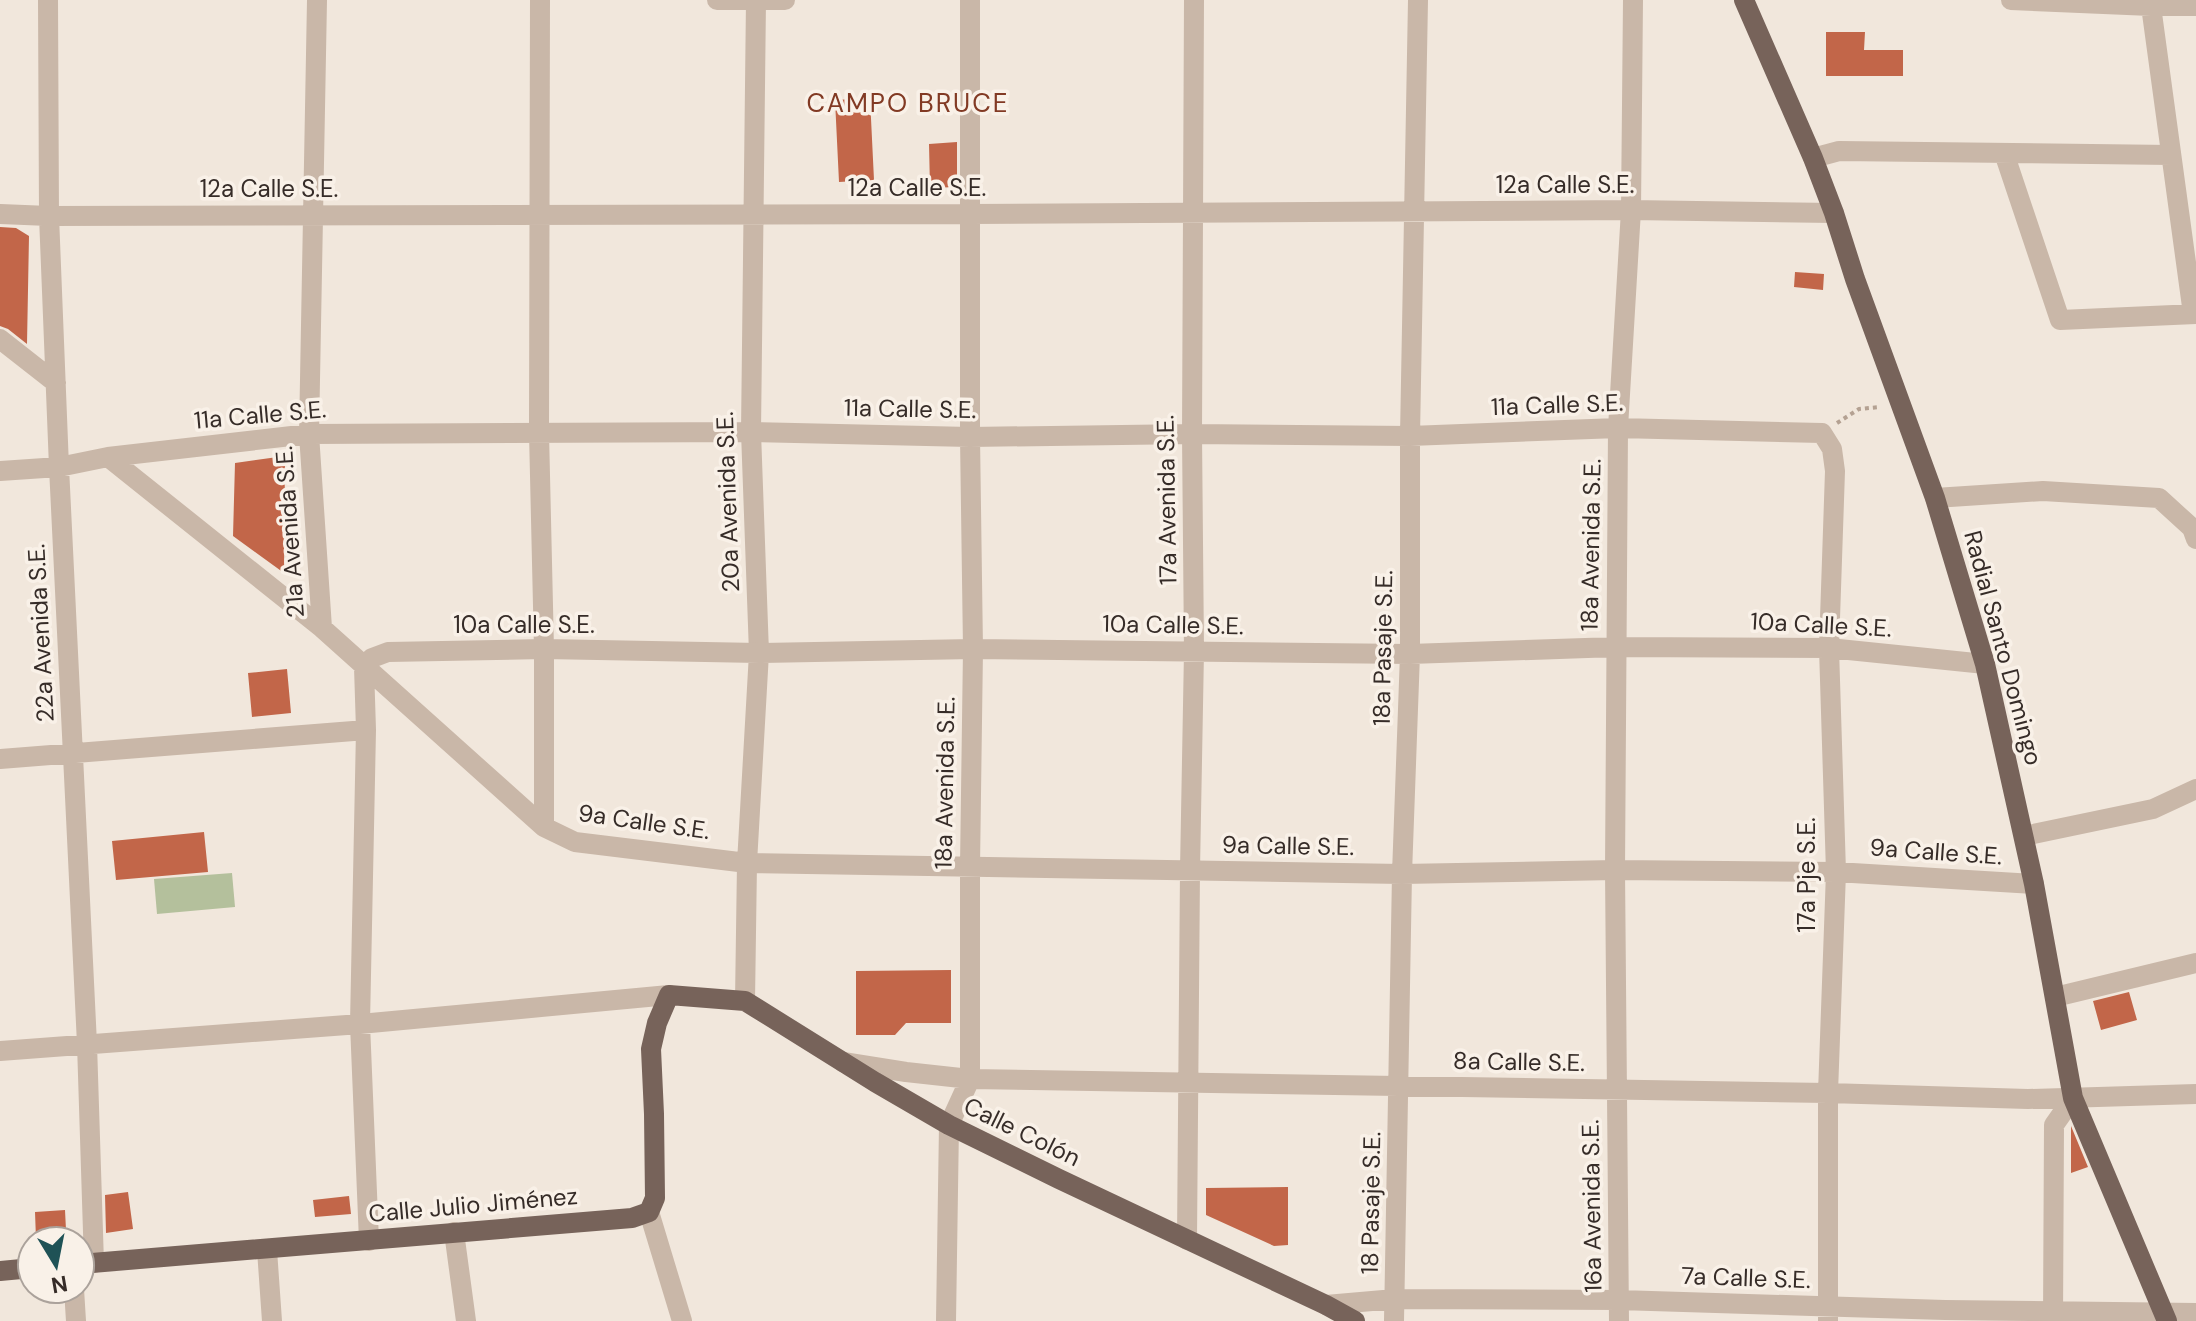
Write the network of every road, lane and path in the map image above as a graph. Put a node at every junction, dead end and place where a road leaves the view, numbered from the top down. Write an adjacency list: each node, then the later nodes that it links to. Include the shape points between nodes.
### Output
1 (48, 0): 27 (street, 22a Avenida S.E.)
2 (317, 0): 26 (street, 21a Avenida S.E.)
3 (540, 0): 24 (street)
4 (717, 0): 5 (street)
5 (756, 0): 6 (street); 21 (street, 20a Avenida S.E.)
6 (785, 0)
7 (970, 0): 25 (street, 18a Avenida S.E.)
8 (1194, 0): 20 (street, 17a Avenida S.E.)
9 (1418, 0): 19 (street)
10 (1633, 0): 18 (street, 18a Avenida S.E.)
11 (1744, 0): 17 (main road, Radial Santo Domingo)
12 (2011, 0): 13 (street)
13 (2151, 6): 14 (street); 16 (street)
14 (2196, 6)
15 (2004, 153): 16 (street); 17 (street, via 1839,151); 28 (street, via 2060,320)
16 (2171, 155): 28 (street)
17 (1813, 158): 22 (main road, Radial Santo Domingo)
18 (1631, 210): 19 (street, 12a Calle S.E.); 22 (street, 12a Calle S.E.); 32 (street, 18a Avenida S.E.)
19 (1414, 211): 20 (street, 12a Calle S.E.); 38 (street, 18a Pasaje S.E.)
20 (1193, 212): 25 (street, 12a Calle S.E.); 37 (street, 17a Avenida S.E.)
21 (753, 213): 24 (street, 12a Calle S.E.); 25 (street, 12a Calle S.E.); 34 (street, 20a Avenida S.E.)
22 (1834, 213): 43 (main road, Radial Santo Domingo)
23 (0, 214): 27 (street, 12a Calle S.E.)
24 (540, 214): 26 (street, 12a Calle S.E.); 33 (street)
25 (970, 214): 39 (street, 18a Avenida S.E.)
26 (314, 215): 27 (street, 12a Calle S.E.); 36 (street, 21a Avenida S.E.)
27 (49, 216): 30 (street, 22a Avenida S.E.)
28 (2194, 314)
29 (0, 339): 30 (street)
30 (56, 383): 41 (street, 22a Avenida S.E.)
31 (1859, 409): 35 (path)
32 (1618, 428): 35 (street, 11a Calle S.E.); 38 (street, 11a Calle S.E.); 46 (street, 18a Avenida S.E.)
33 (539, 432): 34 (street, 11a Calle S.E.); 36 (street, 11a Calle S.E.); 48 (street)
34 (751, 432): 39 (street, 11a Calle S.E.); 51 (street, 20a Avenida S.E.)
35 (1822, 433): 47 (street, 17a Pje S.E., via 1832,449 1835,471)
36 (309, 434): 40 (street, 11a Calle S.E.); 45 (street, 21a Avenida S.E.)
37 (1192, 434): 38 (street, 11a Calle S.E.); 39 (street, 11a Calle S.E.); 50 (street, 17a Avenida S.E.)
38 (1410, 436): 52 (street, 18a Pasaje S.E.)
39 (970, 437): 49 (street, 18a Avenida S.E.)
40 (108, 457): 41 (street, 11a Calle S.E.); 45 (street, 9a Calle S.E.)
41 (59, 467): 42 (street, 11a Calle S.E.); 56 (street, 22a Avenida S.E.)
42 (0, 471)
43 (1935, 498): 44 (street, via 2043,491 2159,498 2192,528); 53 (main road, Radial Santo Domingo)
44 (2196, 539)
45 (322, 628): 54 (street, 9a Calle S.E.)
46 (1616, 647): 47 (street, 10a Calle S.E.); 52 (street, 10a Calle S.E.); 64 (street, 18a Avenida S.E.)
47 (1829, 648): 53 (street, 10a Calle S.E.); 65 (street, 17a Pje S.E.)
48 (544, 649): 51 (street, 10a Calle S.E.); 54 (street, 10a Calle S.E., via 388,652); 59 (street)
49 (973, 649): 50 (street, 10a Calle S.E.); 51 (street, 10a Calle S.E.); 62 (street, 18a Avenida S.E.)
50 (1194, 651): 52 (street, 10a Calle S.E.); 63 (street, 17a Avenida S.E.)
51 (759, 653): 61 (street, 20a Avenida S.E.)
52 (1410, 654): 66 (street, 18a Pasaje S.E.)
53 (1985, 664): 60 (main road, Radial Santo Domingo)
54 (364, 667): 55 (street); 59 (street, 9a Calle S.E.)
55 (366, 730): 56 (street); 72 (street)
56 (73, 754): 57 (street); 73 (street, 22a Avenida S.E.)
57 (0, 759)
58 (2196, 789): 60 (street, via 2153,809)
59 (544, 827): 61 (street, 9a Calle S.E., via 575,842)
60 (2024, 836): 67 (main road, Radial Santo Domingo)
61 (747, 863): 62 (street, 9a Calle S.E.); 71 (street, 20a Avenida S.E.)
62 (970, 866): 63 (street, 9a Calle S.E.); 76 (street, 18a Avenida S.E.)
63 (1190, 870): 66 (street, 9a Calle S.E.); 77 (street, 17a Avenida S.E.)
64 (1615, 870): 65 (street, 9a Calle S.E.); 66 (street, 9a Calle S.E.); 79 (street, 18a Avenida S.E.)
65 (1836, 872): 67 (street, 9a Calle S.E.); 80 (street, 17a Pje S.E.)
66 (1402, 874): 78 (street, 18a Pasaje S.E.)
67 (2034, 884): 70 (main road, Radial Santo Domingo)
68 (2196, 963): 70 (street)
69 (669, 995): 71 (main road, Calle Colón); 72 (street); 84 (main road, via 651,1049 655,1198)
70 (2055, 997): 82 (main road, Radial Santo Domingo)
71 (745, 1001): 75 (main road, Calle Colón)
72 (360, 1024): 73 (street); 88 (street)
73 (87, 1044): 74 (street); 85 (street, 22a Avenida S.E.)
74 (0, 1051)
75 (843, 1062): 76 (street, 8a Calle S.E.); 83 (main road, Calle Colón)
76 (970, 1079): 77 (street, 8a Calle S.E.); 83 (street, 18a Avenida S.E.)
77 (1189, 1082): 78 (street, 8a Calle S.E.); 87 (street, 17a Avenida S.E.)
78 (1399, 1085): 79 (street, 8a Calle S.E.); 91 (street, 18 Pasaje S.E.)
79 (1616, 1090): 80 (street, 8a Calle S.E.); 93 (street, 16a Avenida S.E.)
80 (1828, 1093): 82 (street, 8a Calle S.E.); 94 (street, 17a Pje S.E.)
81 (2196, 1094): 82 (street, 8a Calle S.E.)
82 (2073, 1098): 96 (street, via 2054,1125); 97 (main road, Radial Santo Domingo)
83 (949, 1125): 87 (main road, Calle Colón); 101 (street)
84 (649, 1212): 86 (main road, Calle Julio Jiménez, via 632,1218); 100 (street)
85 (87, 1225)
86 (454, 1232): 88 (main road, Calle Julio Jiménez); 99 (street)
87 (1187, 1240): 92 (main road, Calle Colón)
88 (369, 1241): 89 (main road, Calle Julio Jiménez)
89 (267, 1250): 90 (main road, Calle Julio Jiménez); 98 (street)
90 (96, 1263)
91 (1395, 1299): 92 (street, 7a Calle S.E.); 93 (street, 7a Calle S.E.); 103 (street, 18 Pasaje S.E.)
92 (1326, 1305): 102 (main road, Calle Colón)
93 (1619, 1310): 94 (street, 7a Calle S.E.)
94 (1828, 1313): 96 (street, 7a Calle S.E.)
95 (2196, 1313): 97 (street, 7a Calle S.E.)
96 (2053, 1316): 97 (street, 7a Calle S.E.)
97 (2166, 1317)
98 (272, 1321)
99 (466, 1321)
100 (682, 1321)
101 (946, 1321)
102 (1355, 1321)
103 (1394, 1321)

